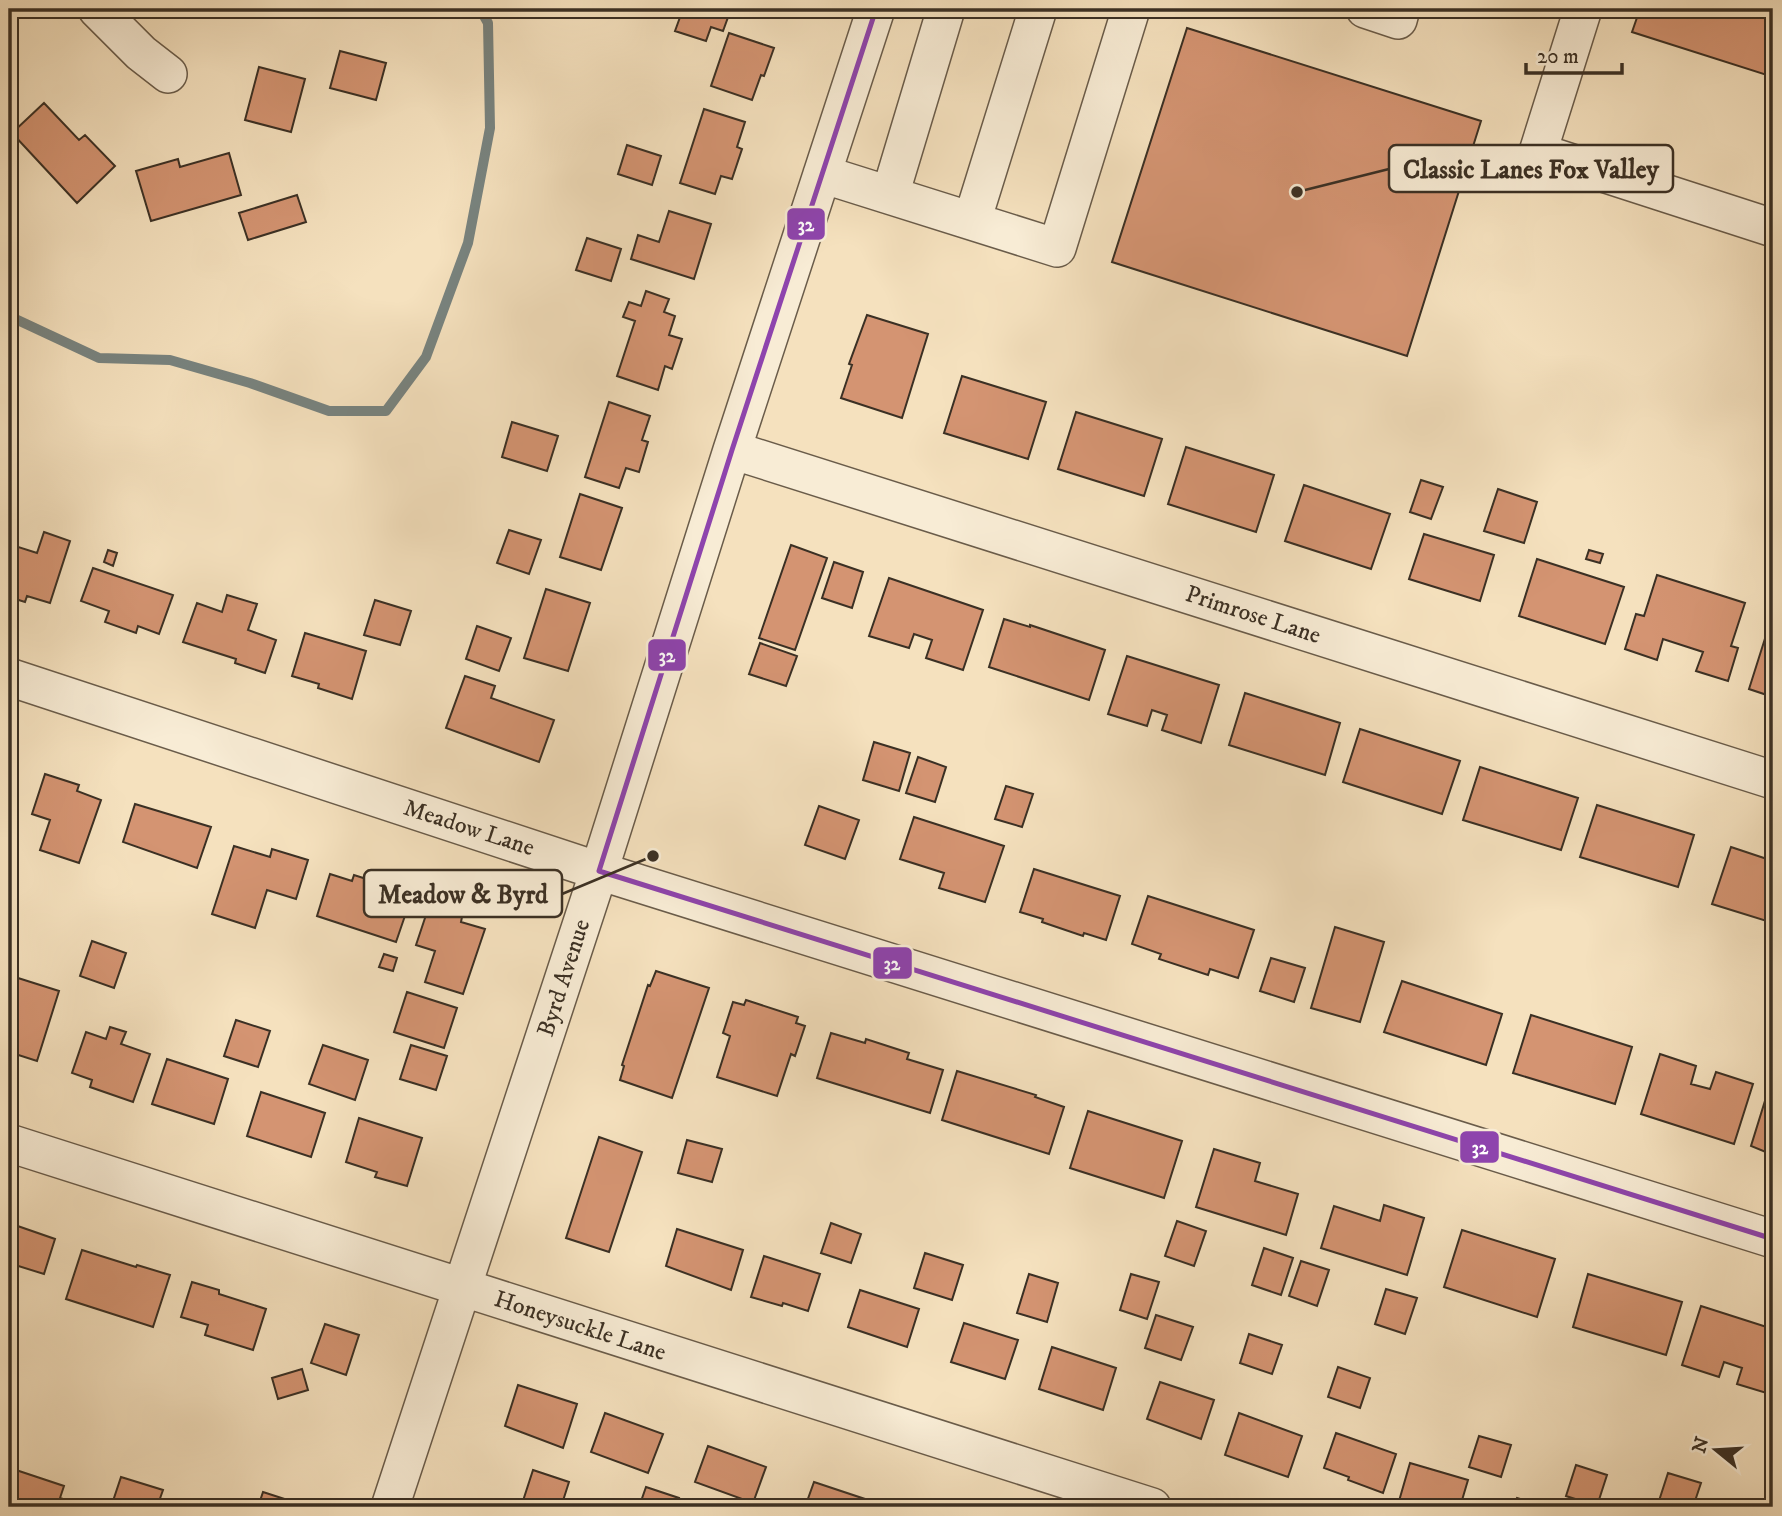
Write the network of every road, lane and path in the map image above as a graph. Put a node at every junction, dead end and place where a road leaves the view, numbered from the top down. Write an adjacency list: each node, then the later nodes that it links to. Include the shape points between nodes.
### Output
1 (97, 9): 9 (street)
2 (876, 9): 10 (street, Byrd Avenue)
3 (946, 9): 11 (street)
4 (1038, 9): 12 (street)
5 (1131, 9): 12 (street, via 1058,248)
6 (1366, 9): 7 (street, via 1398,19)
7 (1401, 9)
8 (1583, 9): 13 (street, via 1538,152)
9 (168, 74)
10 (822, 174): 11 (street); 14 (street, Byrd Avenue)
11 (890, 195): 12 (street)
12 (972, 221)
13 (1773, 228)
14 (732, 450): 16 (street, Primrose Lane); 17 (street, Byrd Avenue)
15 (9, 677): 17 (street, Meadow Lane)
16 (1773, 780)
17 (599, 872): 19 (street, Meadow Lane); 20 (street, Byrd Avenue)
18 (9, 1143): 20 (street, Honeysuckle Lane)
19 (1773, 1240)
20 (461, 1289): 21 (street, Byrd Avenue); 22 (street, Honeysuckle Lane)
21 (390, 1507)
22 (1152, 1507)

